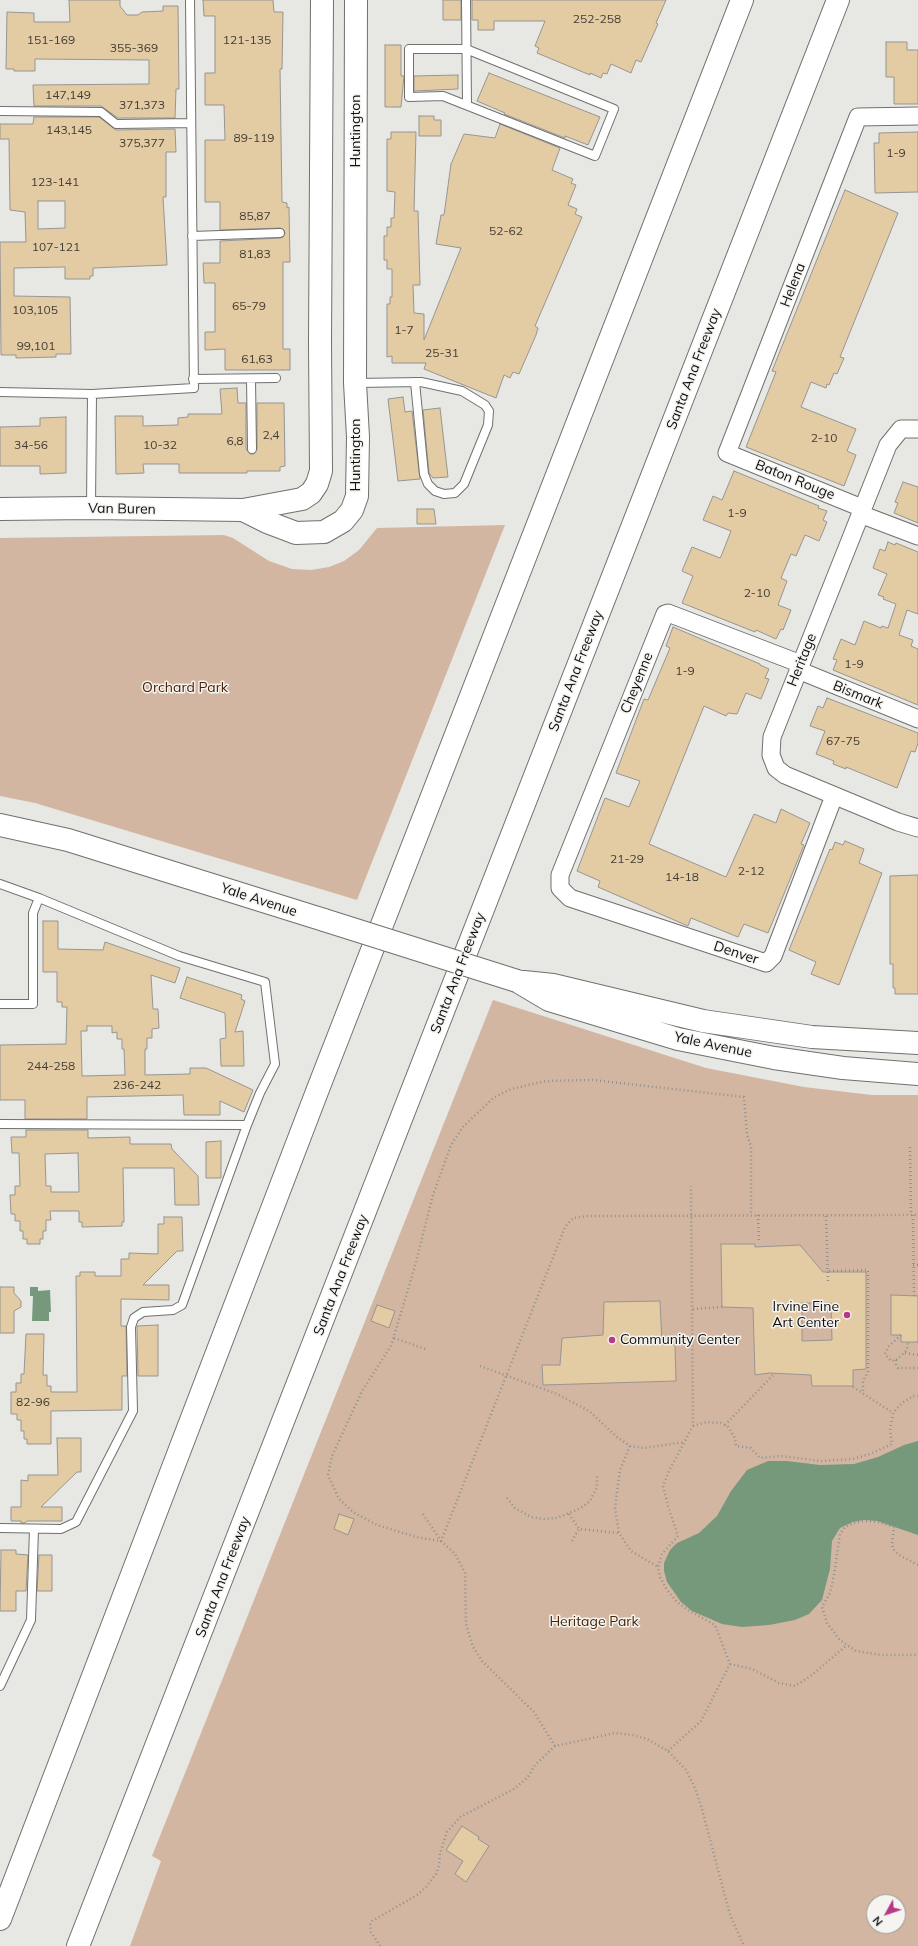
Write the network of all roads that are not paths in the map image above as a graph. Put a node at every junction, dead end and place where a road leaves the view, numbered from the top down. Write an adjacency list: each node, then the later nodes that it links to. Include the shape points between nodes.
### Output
1 (190, 0): 11 (lane)
2 (322, 0): 26 (main road, via 322,471 311,493 302,499)
3 (356, 0): 18 (main road, Huntington)
4 (466, 0): 7 (lane)
5 (742, 0): 46 (main road, via 316,1096)
6 (838, 0): 47 (main road, Santa Ana Freeway)
7 (466, 49): 8 (lane); 8 (lane, via 409,49 409,97 443,96); 8 (lane, via 614,109 595,156)
8 (467, 105)
9 (0, 111): 11 (lane, via 101,112 116,124)
10 (918, 116): 23 (street, Helena, via 858,117)
11 (191, 123): 13 (lane)
12 (280, 233): 13 (lane)
13 (192, 236): 15 (lane)
14 (276, 378): 16 (lane)
15 (194, 379): 16 (lane); 20 (lane, via 194,388)
16 (251, 379): 22 (lane)
17 (415, 382): 17 (lane, via 462,391 480,400 488,411 488,425 471,470 464,484 455,493 444,494 435,491 428,484 424,474); 18 (lane)
18 (355, 383): 26 (main road, Huntington, via 358,437 357,496 352,510 343,521 324,532 296,532)
19 (0, 392): 20 (lane)
20 (92, 394): 24 (lane)
21 (918, 429): 27 (street, Heritage, via 901,429 888,445)
22 (252, 449)
23 (727, 453): 27 (street, Baton Rouge)
24 (91, 508): 25 (main road, Van Buren); 26 (main road, Van Buren)
25 (0, 509)
26 (243, 510)
27 (861, 511): 28 (street, Baton Rouge); 29 (street, Heritage)
28 (918, 536)
29 (800, 667): 30 (street, Bismark); 31 (street, Heritage, via 772,737 771,755 776,768 785,776); 35 (street, Cheyenne, via 666,614 560,875)
30 (918, 719)
31 (834, 796): 33 (street, Heritage); 35 (street, Denver, via 773,956 766,963 570,898)
32 (0, 825): 37 (main road, Yale Avenue, bridge, via 68,840)
33 (918, 828)
34 (0, 884): 36 (lane)
35 (560, 888)
36 (39, 898): 38 (lane, via 33,913 32,1004); 42 (lane, via 179,956 265,982 275,1064)
37 (516, 981): 39 (main road, Yale Avenue, via 554,985 703,1022 812,1037); 40 (main road, Yale Avenue, via 549,1000 678,1038 774,1058 843,1068)
38 (0, 1004)
39 (918, 1043)
40 (918, 1074)
41 (0, 1124): 42 (lane)
42 (247, 1126): 44 (lane, via 182,1305 173,1310 143,1312 134,1318 131,1327 133,1412 76,1522 61,1529)
43 (0, 1528): 44 (lane)
44 (34, 1529): 45 (lane, via 31,1620)
45 (0, 1686)
46 (0, 1919)
47 (78, 1946)

